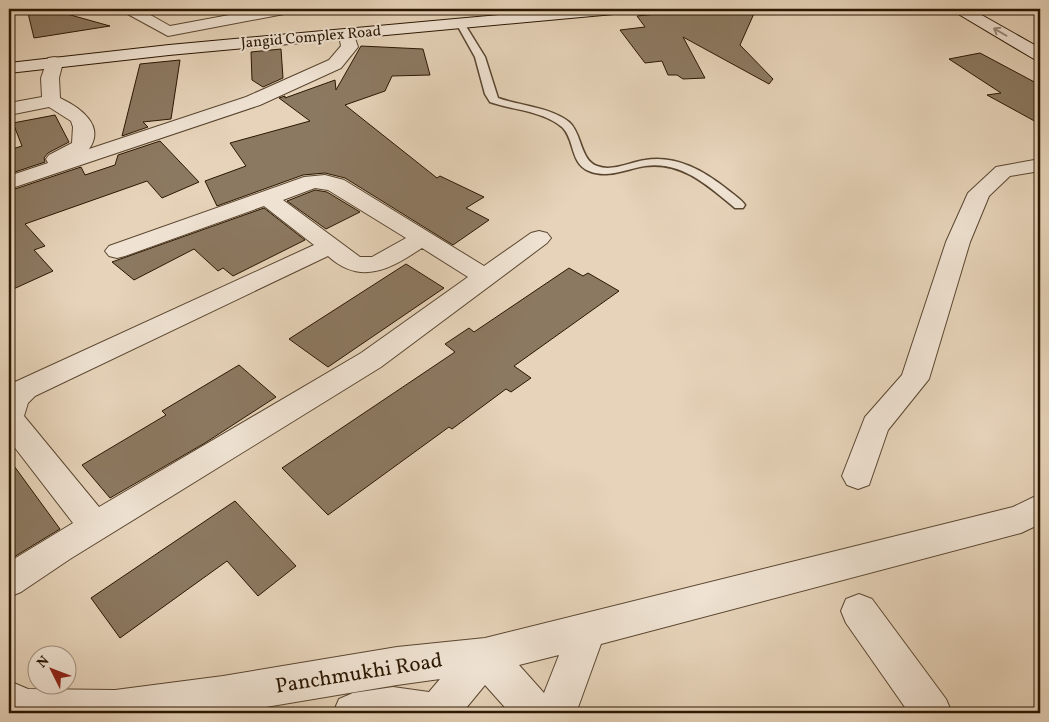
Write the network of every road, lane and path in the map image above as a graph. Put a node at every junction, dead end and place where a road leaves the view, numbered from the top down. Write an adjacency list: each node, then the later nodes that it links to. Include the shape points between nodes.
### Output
1 (130, 9): 7 (street)
2 (284, 9): 7 (street)
3 (614, 9): 6 (street, Jangid Complex Road)
4 (960, 9): 11 (street, one-way to 4)
5 (983, 9): 9 (street)
6 (460, 23): 8 (street, Jangid Complex Road); 20 (lane, via 480,57 494,100 562,122 572,134 584,163 592,169 618,171 664,162 680,165 695,170)
7 (168, 32): 10 (street)
8 (348, 35): 10 (street, Jangid Complex Road); 18 (street, via 350,47 335,64 253,100)
9 (1040, 41)
10 (170, 50): 12 (street, Jangid Complex Road)
11 (1040, 55)
12 (54, 62): 13 (street, Jangid Complex Road); 14 (street)
13 (9, 68)
14 (50, 101): 15 (street); 17 (street, via 76,113 85,130 82,145 44,164)
15 (9, 110)
16 (1040, 165): 27 (street, via 1004,171 979,193 958,242 915,379 875,425)
17 (9, 174)
18 (9, 183)
19 (268, 198): 21 (street, via 326,180); 23 (street); 24 (street)
20 (739, 206)
21 (422, 238): 23 (street, via 366,267 354,264); 25 (street)
22 (539, 238): 25 (street)
23 (331, 246): 26 (street, via 25,389 15,398)
24 (117, 252)
25 (485, 277): 29 (street, via 371,360)
26 (9, 417): 29 (street)
27 (858, 476)
28 (1040, 508): 32 (street, Panchmukhi Road, via 1021,519)
29 (96, 527): 30 (street)
30 (9, 582)
31 (859, 611): 39 (street)
32 (588, 629): 33 (street, Panchmukhi Road); 38 (street)
33 (485, 656): 34 (street, Panchmukhi Road, via 397,666 115,710); 36 (street); 37 (street)
34 (18, 708)
35 (352, 713): 36 (street, via 393,707)
36 (435, 713)
37 (536, 713)
38 (556, 713)
39 (932, 713)

